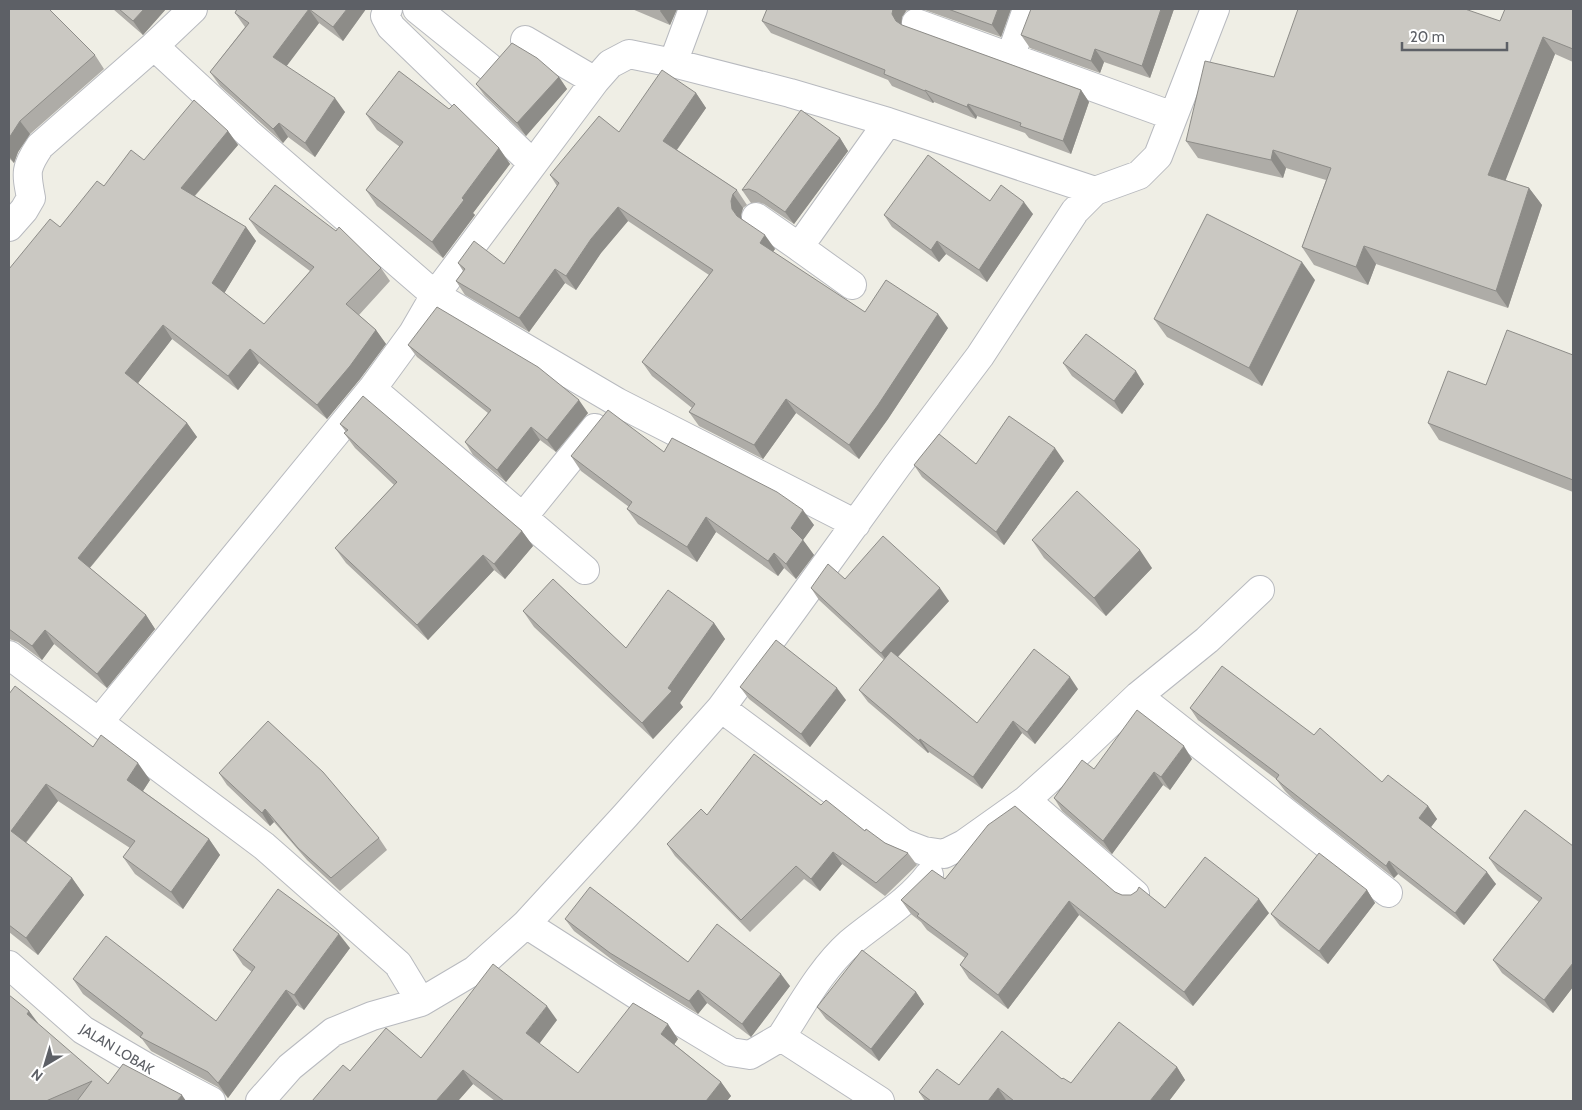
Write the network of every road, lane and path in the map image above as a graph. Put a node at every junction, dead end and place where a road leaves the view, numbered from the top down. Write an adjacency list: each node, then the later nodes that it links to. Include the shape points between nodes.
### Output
1 (193, 9): 9 (street)
2 (388, 9): 16 (street, via 386,16 391,27)
3 (417, 9): 12 (street)
4 (693, 9): 11 (street)
5 (1027, 9): 10 (street)
6 (1215, 9): 14 (street)
7 (916, 23): 10 (street)
8 (525, 40): 13 (street)
9 (154, 46): 19 (street, via 40,146 29,163 27,178 32,198); 22 (street, via 248,133)
10 (1010, 58): 14 (street)
11 (673, 63): 13 (street, via 629,54 610,64); 15 (street)
12 (489, 67)
13 (595, 82): 16 (street)
14 (1174, 116): 17 (street, via 1158,156 1138,175)
15 (888, 122): 17 (street); 20 (street)
16 (534, 164): 22 (street)
17 (1095, 191): 26 (street, via 1075,211 980,356)
18 (756, 217): 20 (street)
19 (9, 227)
20 (799, 247): 21 (street)
21 (852, 285)
22 (435, 295): 23 (street, via 413,333); 24 (street)
23 (372, 389): 25 (street); 32 (street)
24 (617, 402): 25 (street); 26 (street)
25 (523, 517): 27 (street)
26 (856, 524): 31 (street)
27 (584, 570)
28 (1260, 590): 30 (street, via 1207,640)
29 (9, 655): 32 (street)
30 (1138, 696): 33 (street); 35 (street)
31 (720, 708): 34 (street, via 903,843); 37 (street)
32 (99, 722): 39 (street, via 264,846 398,964)
33 (1026, 800): 34 (street, via 964,844); 36 (street)
34 (944, 854): 40 (street, via 926,879 830,963)
35 (1388, 893)
36 (1136, 894)
37 (526, 924): 39 (street, via 475,970); 40 (street, via 732,1052 750,1055)
38 (9, 965): 41 (street, JALAN LOBAK, via 83,1030)
39 (421, 1002): 42 (street, via 372,1016 334,1032 290,1068)
40 (781, 1036): 43 (street)
41 (211, 1101)
42 (260, 1101)
43 (880, 1101)

